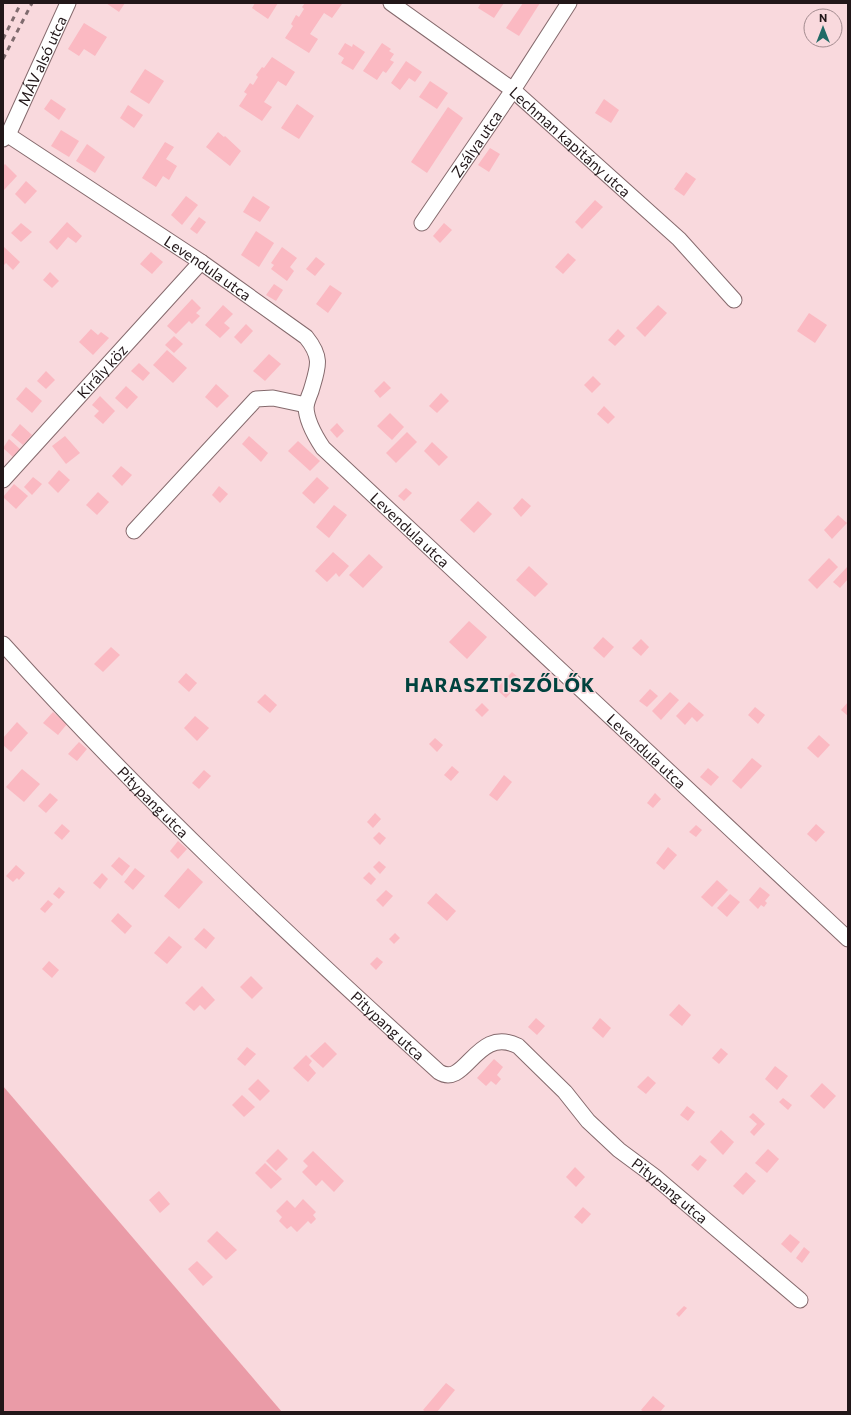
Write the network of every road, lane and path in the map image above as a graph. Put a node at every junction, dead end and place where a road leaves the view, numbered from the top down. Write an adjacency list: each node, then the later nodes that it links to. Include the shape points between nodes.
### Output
1 (68, 3): 5 (street, MÁV alsó utca)
2 (391, 3): 4 (street, Lechman kapitány utca)
3 (569, 3): 4 (street, Zsálya utca)
4 (513, 90): 6 (street, Zsálya utca); 8 (street, Lechman kapitány utca, via 679,239)
5 (6, 137): 7 (street, Levendula utca)
6 (422, 223)
7 (201, 262): 9 (street, Levendula utca, via 306,337 314,347 318,366); 10 (street, Király köz)
8 (734, 300)
9 (306, 405): 11 (street, via 273,398 256,399); 13 (street, Levendula utca, via 312,429 323,448)
10 (3, 480)
11 (134, 531)
12 (3, 644): 14 (street, Pitypang utca, via 50,696 217,865 439,1072 445,1075 454,1073 496,1041 518,1046 565,1092 588,1121 619,1150 654,1176)
13 (848, 939)
14 (800, 1300)

